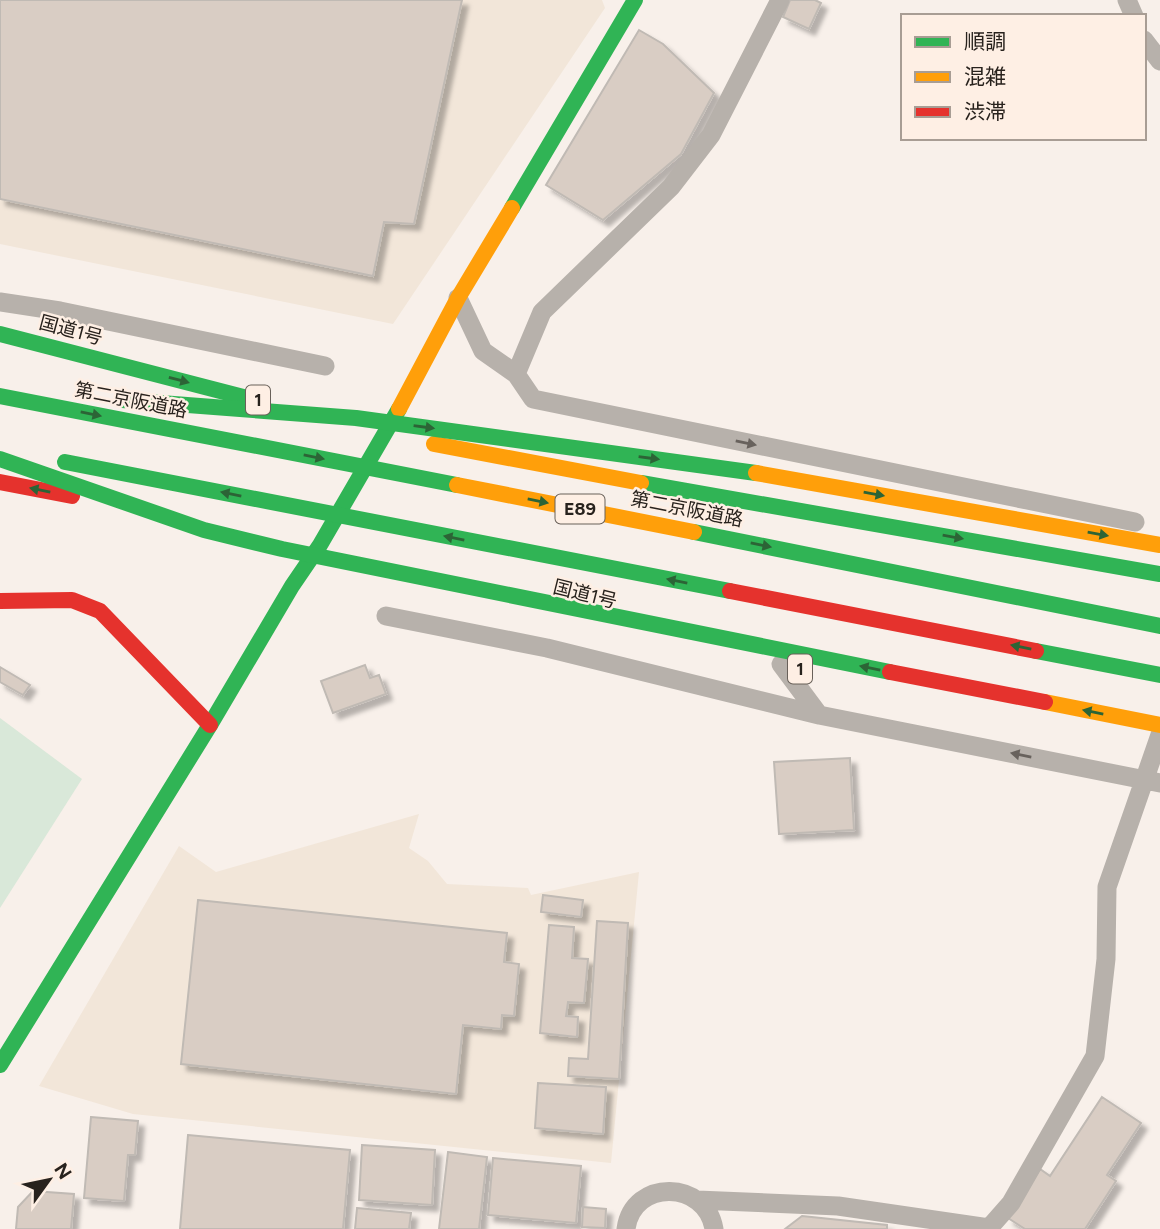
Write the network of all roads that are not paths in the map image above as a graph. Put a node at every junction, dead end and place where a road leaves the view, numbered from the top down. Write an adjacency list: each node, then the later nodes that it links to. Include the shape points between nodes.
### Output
1 (635, 0): 5 (main road)
2 (780, 0): 10 (street, via 711,135 671,187 541,312)
3 (1146, 45): 4 (street)
4 (1160, 61)
5 (458, 298): 10 (street, via 483,351); 13 (main road)
6 (0, 302): 9 (street)
7 (0, 325): 8 (street)
8 (9, 336): 13 (main road, 国道1号 / 1, one-way to 13)
9 (326, 366)
10 (516, 374): 17 (street, one-way to 17, via 533,399)
11 (0, 390): 19 (main road, one-way to 19, bridge, via 356,418 758,473)
12 (0, 396): 23 (main road, 第二京阪道路 / E89, one-way to 23, bridge)
13 (386, 434): 18 (main road); 20 (main road, 国道1号 / 1, one-way to 20)
14 (0, 449): 25 (main road, one-way to 14, bridge)
15 (0, 459): 28 (main road, one-way to 15, bridge, via 269,546 204,530)
16 (0, 482): 18 (main road, 国道1号 / 1, one-way to 16)
17 (1160, 528)
18 (320, 545): 24 (main road, 国道1号 / 1, bridge, via 441,580); 29 (main road)
19 (1160, 545)
20 (1160, 574)
21 (0, 601): 29 (main road, via 72,600 100,611)
22 (386, 615): 27 (street, via 547,648)
23 (1160, 626)
24 (781, 664): 26 (main road, 国道1号 / 1); 27 (street)
25 (1160, 675)
26 (876, 686)
27 (819, 715): 33 (street, one-way to 27)
28 (1160, 724)
29 (210, 725): 34 (main road)
30 (1160, 735): 33 (street)
31 (1133, 743): 32 (main road)
32 (1160, 749)
33 (1152, 781): 35 (street, via 1107,887 1106,959 1094,1056 1011,1203 989,1228 838,1206)
34 (0, 1065)
35 (697, 1200): 36 (street, via 677,1192 656,1193 633,1210); 37 (street, via 708,1211)
36 (626, 1229)
37 (714, 1229)

